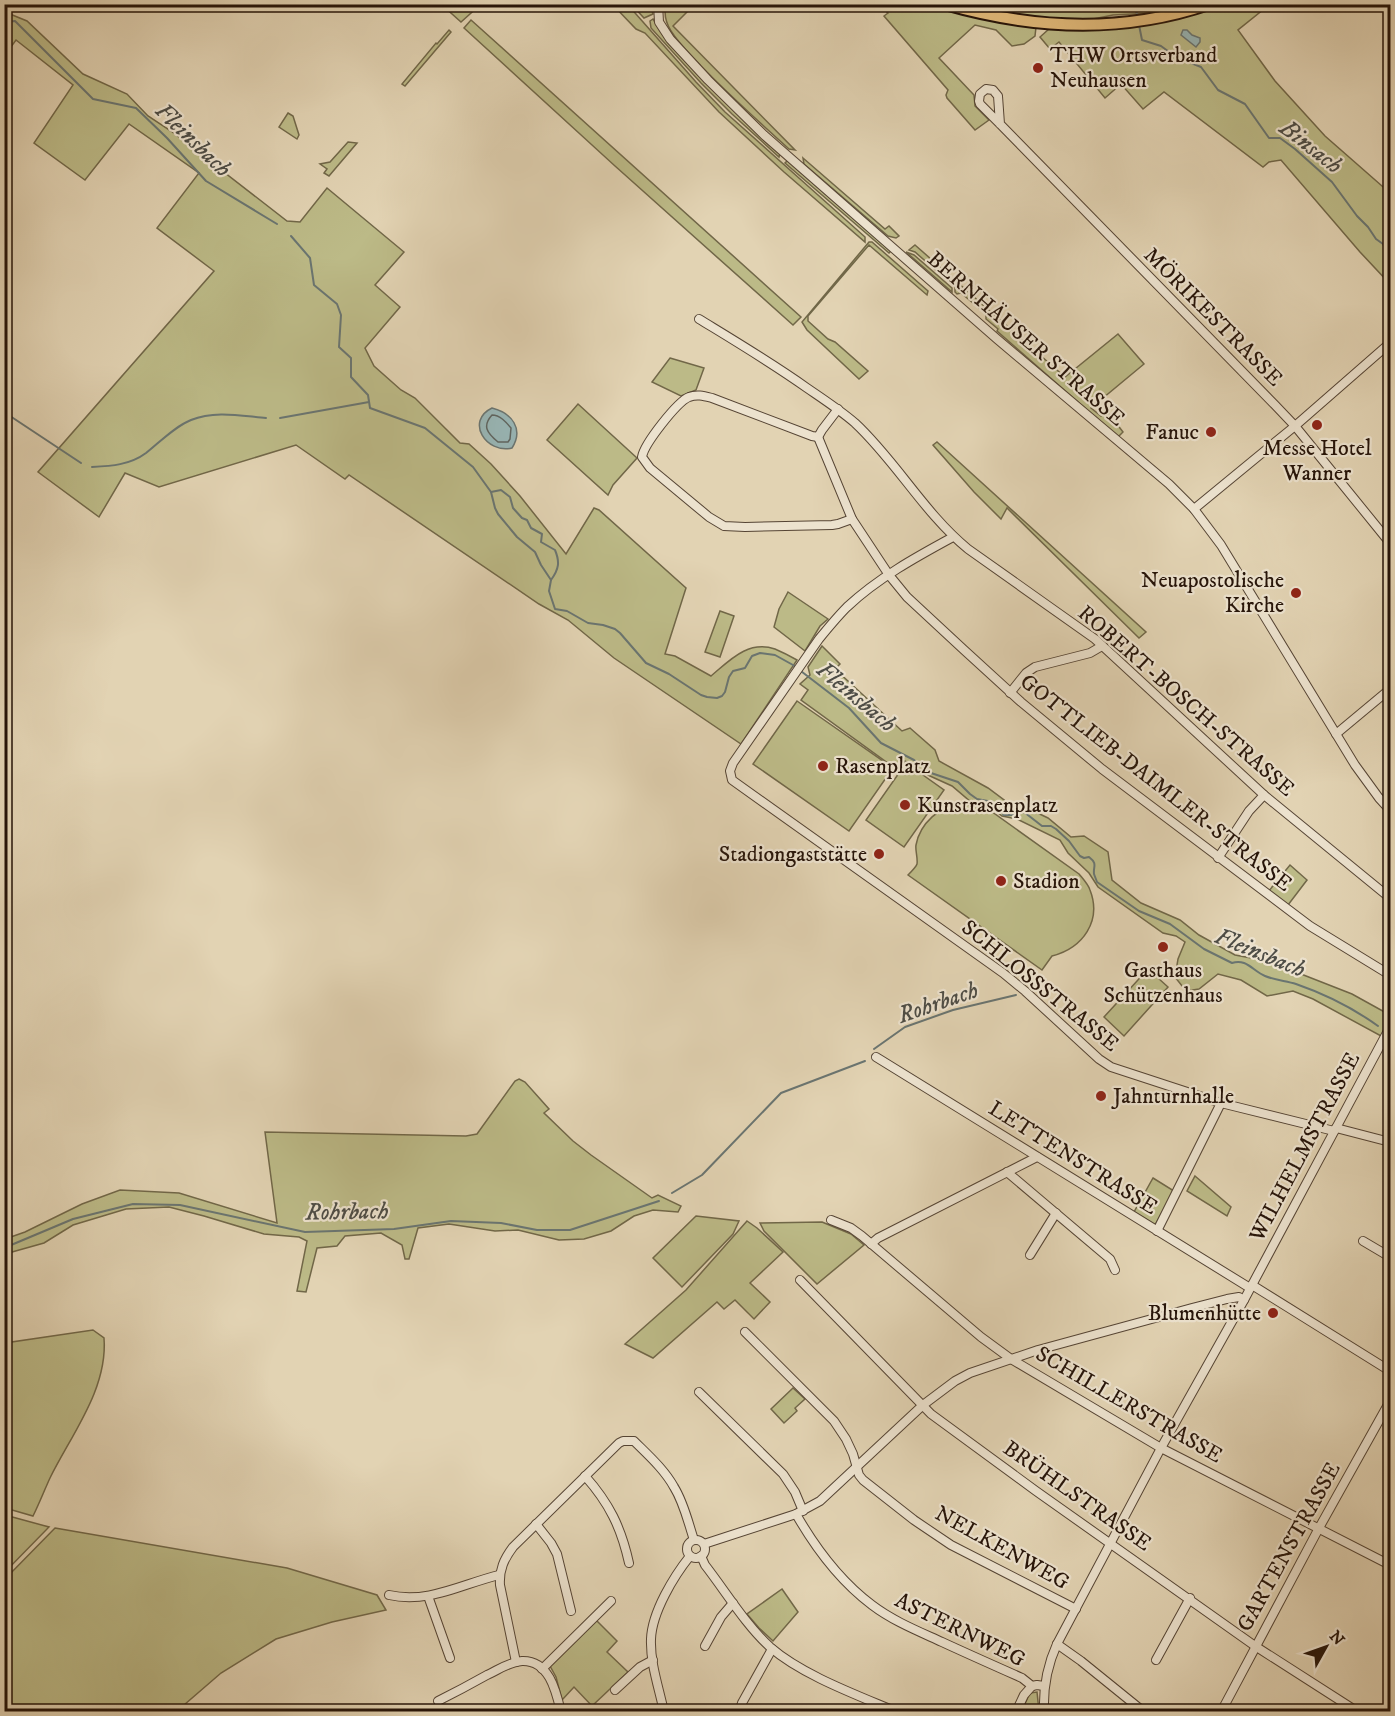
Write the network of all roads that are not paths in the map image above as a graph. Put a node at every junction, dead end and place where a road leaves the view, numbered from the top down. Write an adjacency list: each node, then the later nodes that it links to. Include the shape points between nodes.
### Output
1 (658, 4): 10 (street, BERNHÄUSER STRASSE, via 659,22 665,33 764,135)
2 (945, 4): 3 (main road, via 1030,23 1078,26 1150,20)
3 (1209, 4)
4 (1000, 124): 8 (street, MÖRIKESTRASSE)
5 (699, 319): 7 (street, ROBERT-BOSCH-STRASSE)
6 (1390, 344): 8 (street)
7 (838, 410): 9 (street); 12 (street, ROBERT-BOSCH-STRASSE, via 880,450)
8 (1294, 426): 10 (street); 13 (street, MÖRIKESTRASSE)
9 (819, 437): 11 (street, GOTTLIEB-DAIMLER-STRASSE); 11 (street, via 699,395 676,407 642,457 724,526 832,525)
10 (1194, 509): 18 (street, BERNHÄUSER STRASSE, via 1230,559)
11 (852, 519): 14 (street, GOTTLIEB-DAIMLER-STRASSE)
12 (953, 537): 14 (street); 15 (street, ROBERT-BOSCH-STRASSE)
13 (1390, 543)
14 (889, 575): 17 (street, GOTTLIEB-DAIMLER-STRASSE); 26 (street, SCHLOSSSTRASSE, via 849,606 819,639 730,767 734,783 1003,973 1105,1063)
15 (1102, 645): 17 (street, via 1090,653 1035,667); 19 (street, ROBERT-BOSCH-STRASSE)
16 (1390, 689): 18 (street)
17 (1010, 693): 21 (street, GOTTLIEB-DAIMLER-STRASSE)
18 (1336, 734): 20 (street, BERNHÄUSER STRASSE)
19 (1264, 795): 21 (street); 22 (street, ROBERT-BOSCH-STRASSE)
20 (1390, 810)
21 (1218, 858): 23 (street, GOTTLIEB-DAIMLER-STRASSE, via 1310,926)
22 (1390, 898)
23 (1390, 975)
24 (1390, 1027): 27 (street, WILHELMSTRASSE)
25 (876, 1058): 29 (street, LETTENSTRASSE)
26 (1221, 1103): 27 (street, SCHLOSSSTRASSE); 33 (street)
27 (1335, 1130): 28 (street, SCHLOSSSTRASSE); 40 (street, WILHELMSTRASSE)
28 (1390, 1142)
29 (1037, 1157): 30 (street); 33 (street, LETTENSTRASSE)
30 (1007, 1172): 31 (street); 35 (street)
31 (1056, 1213): 36 (street); 38 (street, via 1110,1259)
32 (831, 1220): 35 (street, SCHILLERSTRASSE, via 851,1228)
33 (1157, 1231): 40 (street, LETTENSTRASSE)
34 (1364, 1241): 37 (street)
35 (871, 1244): 43 (street, SCHILLERSTRASSE)
36 (1030, 1255)
37 (1390, 1257)
38 (1115, 1270)
39 (800, 1280): 47 (street, BRÜHLSTRASSE)
40 (1251, 1287): 41 (street, WILHELMSTRASSE); 44 (street, LETTENSTRASSE)
41 (1244, 1300): 43 (street, via 1227,1299); 48 (street, WILHELMSTRASSE)
42 (745, 1332): 49 (street, NELKENWEG, via 834,1421)
43 (1011, 1359): 47 (street, via 970,1373); 48 (street, SCHILLERSTRASSE)
44 (1390, 1371)
45 (699, 1392): 51 (street, ASTERNWEG, via 783,1474 795,1492)
46 (1390, 1401): 53 (street, GARTENSTRASSE)
47 (923, 1405): 49 (street); 55 (street, BRÜHLSTRASSE)
48 (1161, 1448): 53 (street, SCHILLERSTRASSE); 55 (street, WILHELMSTRASSE)
49 (857, 1467): 51 (street, via 825,1497); 67 (street, NELKENWEG, via 863,1480 951,1545)
50 (585, 1476): 52 (street); 54 (street, via 619,1443 634,1441 676,1489); 59 (street, via 609,1507)
51 (800, 1512): 56 (street); 78 (street, ASTERNWEG, via 816,1547 832,1568 873,1606)
52 (536, 1524): 61 (street, via 506,1556); 68 (street, via 556,1554)
53 (1319, 1528): 60 (street, SCHILLERSTRASSE); 71 (street, GARTENSTRASSE)
54 (694, 1540): 56 (street); 57 (street, via 687,1546)
55 (1110, 1542): 64 (street, BRÜHLSTRASSE); 67 (street, WILHELMSTRASSE)
56 (704, 1544): 58 (street)
57 (690, 1556): 58 (street); 74 (street, via 656,1616 651,1640)
58 (701, 1556): 66 (street)
59 (629, 1563)
60 (1390, 1565)
61 (499, 1575): 63 (street); 76 (street)
62 (389, 1595): 63 (street)
63 (428, 1596): 73 (street)
64 (1190, 1598): 71 (street, BRÜHLSTRASSE); 75 (street)
65 (611, 1601): 77 (street)
66 (734, 1603): 70 (street); 72 (street)
67 (1076, 1609): 69 (street, WILHELMSTRASSE)
68 (571, 1611)
69 (1057, 1644): 79 (street, WILHELMSTRASSE); 88 (street)
70 (705, 1646)
71 (1255, 1646): 89 (street, GARTENSTRASSE); 90 (street, BRÜHLSTRASSE)
72 (772, 1649): 84 (street); 85 (street, via 816,1676)
73 (450, 1658)
74 (653, 1660): 80 (street); 83 (street)
75 (1156, 1660)
76 (516, 1662): 77 (street, via 524,1661); 81 (street)
77 (542, 1669): 82 (street, via 553,1682)
78 (1032, 1686): 79 (street, ASTERNWEG); 86 (street)
79 (1044, 1686): 87 (street, WILHELMSTRASSE)
80 (615, 1690)
81 (438, 1701)
82 (561, 1712)
83 (664, 1712)
84 (739, 1712)
85 (897, 1712)
86 (1016, 1712)
87 (1044, 1712)
88 (1144, 1712)
89 (1221, 1712)
90 (1358, 1712)

